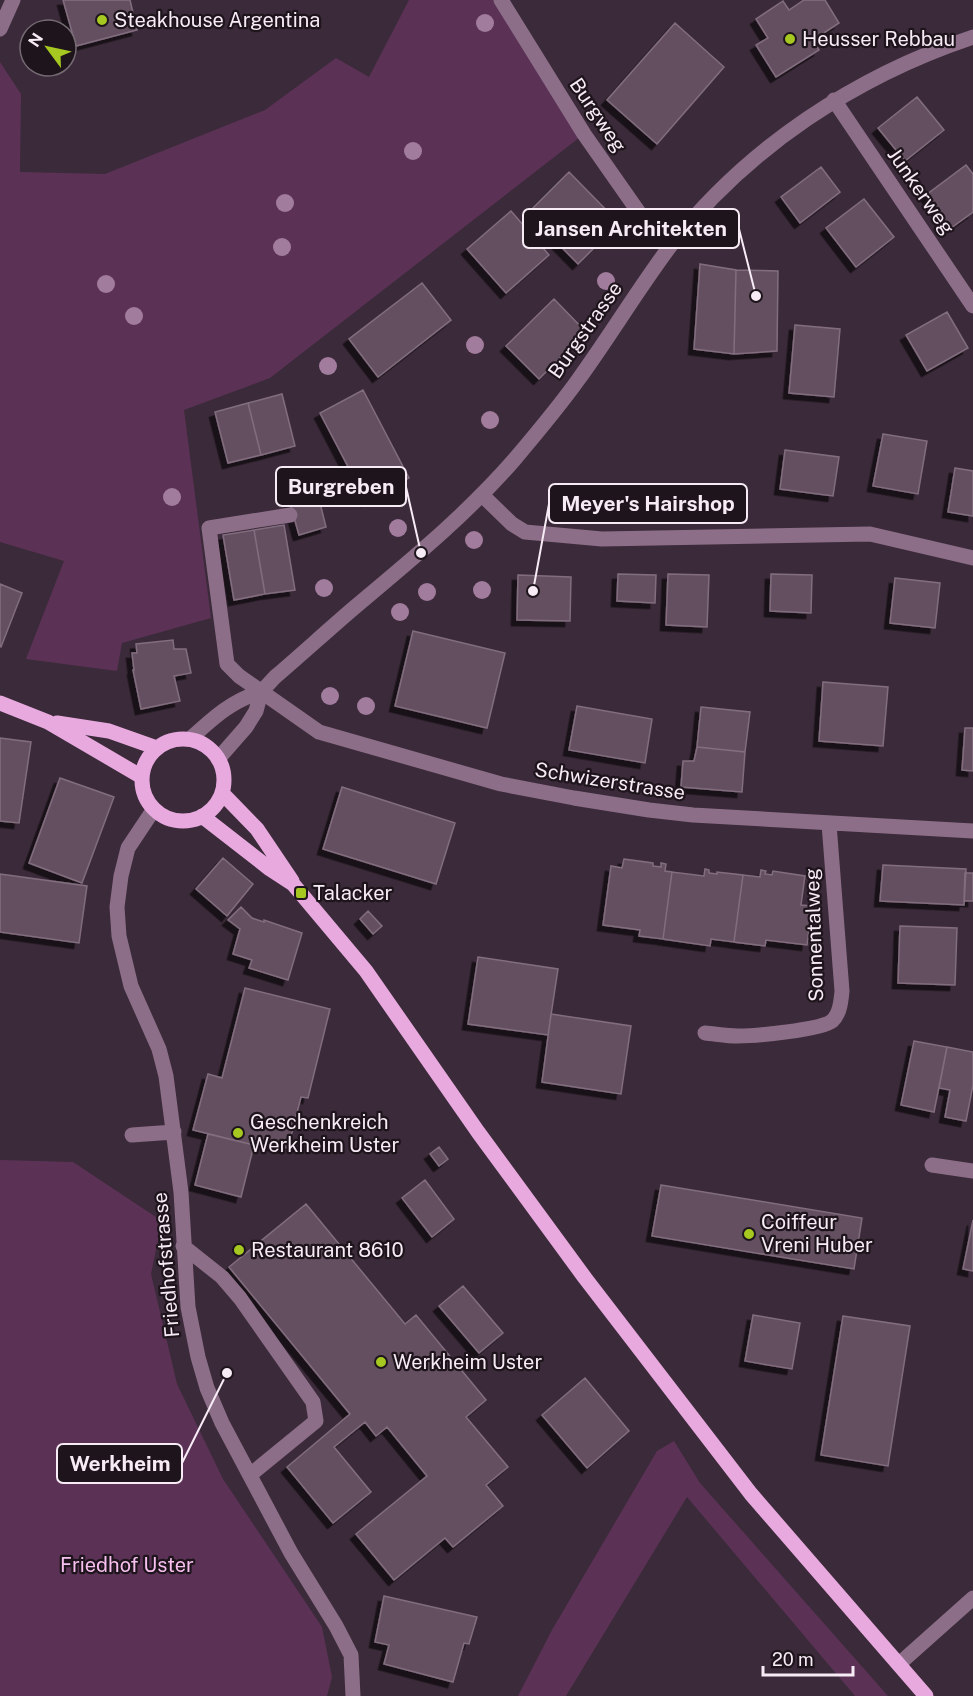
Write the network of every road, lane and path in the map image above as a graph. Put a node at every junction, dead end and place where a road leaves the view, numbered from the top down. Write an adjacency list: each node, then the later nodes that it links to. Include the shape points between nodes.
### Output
1 (13, 0): 3 (street)
2 (501, 0): 6 (street, Burgweg, via 584,134 647,224)
3 (0, 29)
4 (973, 37): 5 (street, Burgstrasse, via 927,52)
5 (834, 100): 6 (street, Burgstrasse, via 740,172); 7 (street, Junkerweg)
6 (672, 244): 8 (street, Burgstrasse, via 578,380)
7 (973, 306)
8 (482, 495): 10 (street, via 525,532 602,539 870,534); 11 (street, Burgstrasse)
9 (290, 515): 11 (street, Schwizerstrasse, via 209,528 227,664)
10 (973, 558)
11 (261, 692): 14 (street, Burgstrasse, via 227,707); 16 (street, Burgstrasse, via 246,727); 21 (street, Schwizerstrasse, via 319,732 501,784 649,810)
12 (0, 703): 13 (main road)
13 (48, 722): 15 (main road, via 109,731); 17 (main road)
14 (190, 739): 15 (main road, via 167,741); 16 (main road, via 211,750)
15 (157, 748): 17 (main road, via 149,756)
16 (218, 759): 18 (main road, via 223,770)
17 (142, 777): 19 (main road, via 142,789)
18 (222, 793): 20 (main road); 23 (main road, via 257,829)
19 (154, 809): 20 (main road, via 177,820); 25 (street, Friedhofstrasse, via 128,848 117,907 119,936 131,986 159,1048)
20 (202, 816): 23 (main road)
21 (830, 824): 22 (street, Schwizerstrasse); 24 (street, Sonnentalweg, via 842,991 836,1016 825,1025 747,1036)
22 (973, 831)
23 (293, 884): 32 (main road, via 366,971 578,1269 751,1494)
24 (705, 1033)
25 (174, 1132): 26 (street); 29 (street, Friedhofstrasse)
26 (132, 1135)
27 (932, 1165): 28 (street)
28 (973, 1171)
29 (183, 1246): 30 (street, Friedhofstrasse, via 188,1307 207,1388); 30 (street, via 222,1277 240,1298 313,1402 315,1421)
30 (250, 1475): 33 (street, Friedhofstrasse, via 351,1655)
31 (973, 1598): 32 (street)
32 (899, 1664): 34 (main road)
33 (354, 1696)
34 (926, 1696)

